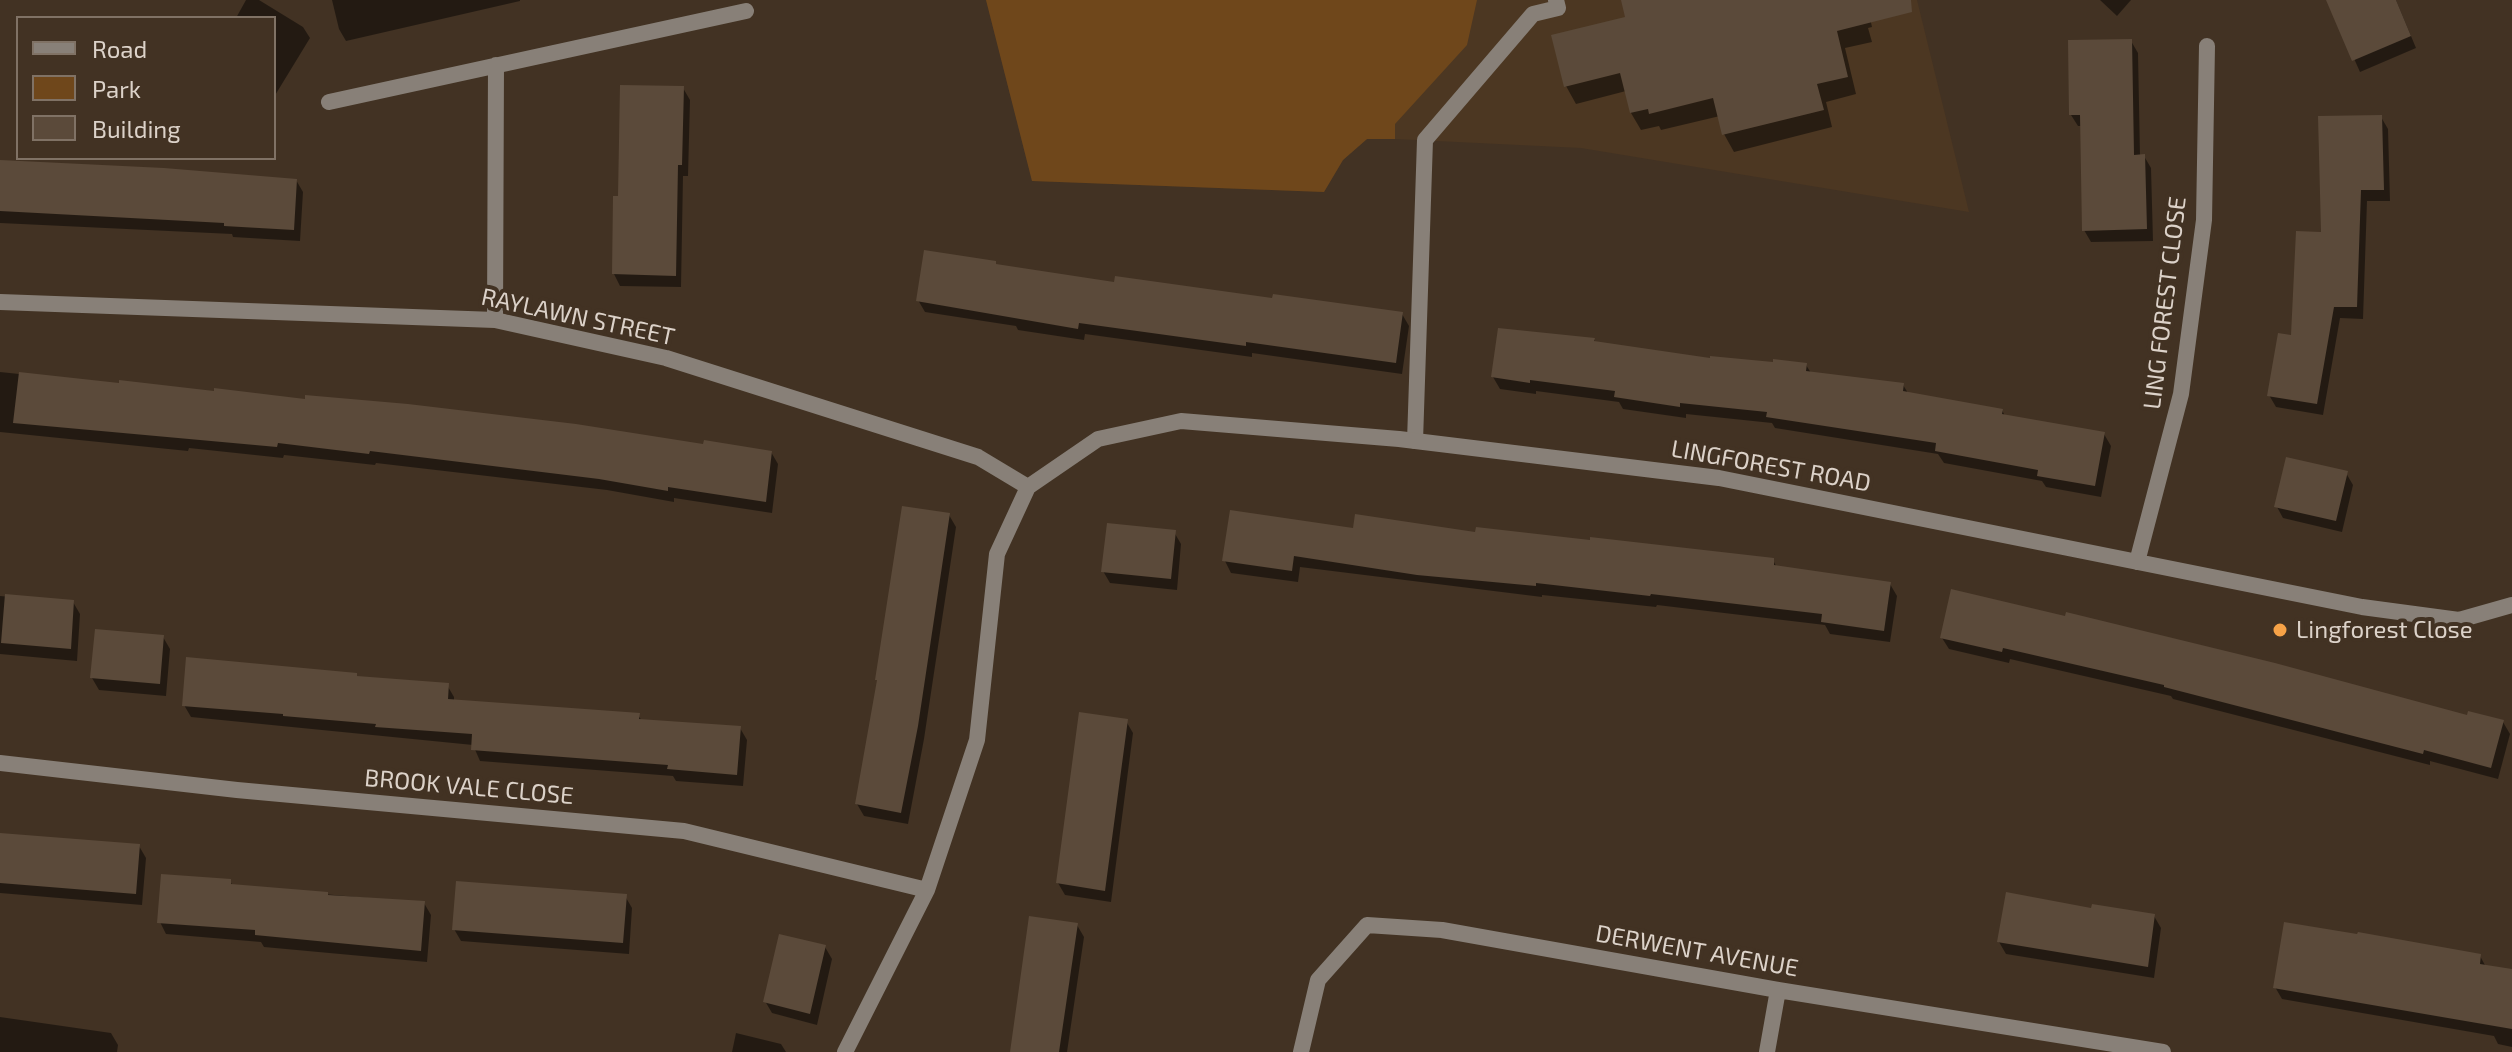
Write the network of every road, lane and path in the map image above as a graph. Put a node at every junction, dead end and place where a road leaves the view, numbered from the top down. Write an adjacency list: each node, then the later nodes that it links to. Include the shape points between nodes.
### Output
1 (1556, 0): 8 (street, via 1558,8 1533,14 1425,140)
2 (746, 11): 4 (street)
3 (2207, 46): 10 (street, LING FOREST CLOSE, via 2204,220 2181,394)
4 (496, 65): 5 (street); 7 (street)
5 (329, 102)
6 (0, 302): 7 (street, RAYLAWN STREET)
7 (495, 320): 9 (street, RAYLAWN STREET, via 666,358 978,457)
8 (1415, 441): 9 (street, LINGFOREST ROAD, via 1181,421 1098,439); 10 (street, LINGFOREST ROAD, via 1719,478)
9 (1028, 487): 13 (street, via 997,554 977,740)
10 (2137, 562): 11 (street, LINGFOREST ROAD, via 2362,607 2459,620)
11 (2512, 605)
12 (0, 763): 13 (street, BROOK VALE CLOSE, via 684,831)
13 (927, 890): 16 (street)
14 (1778, 990): 15 (street, DERWENT AVENUE); 17 (street, DERWENT AVENUE, via 1442,930 1367,925 1318,980); 18 (street)
15 (2133, 1050): 19 (street, DERWENT AVENUE)
16 (845, 1052)
17 (1301, 1052)
18 (1767, 1052)
19 (2163, 1052)

